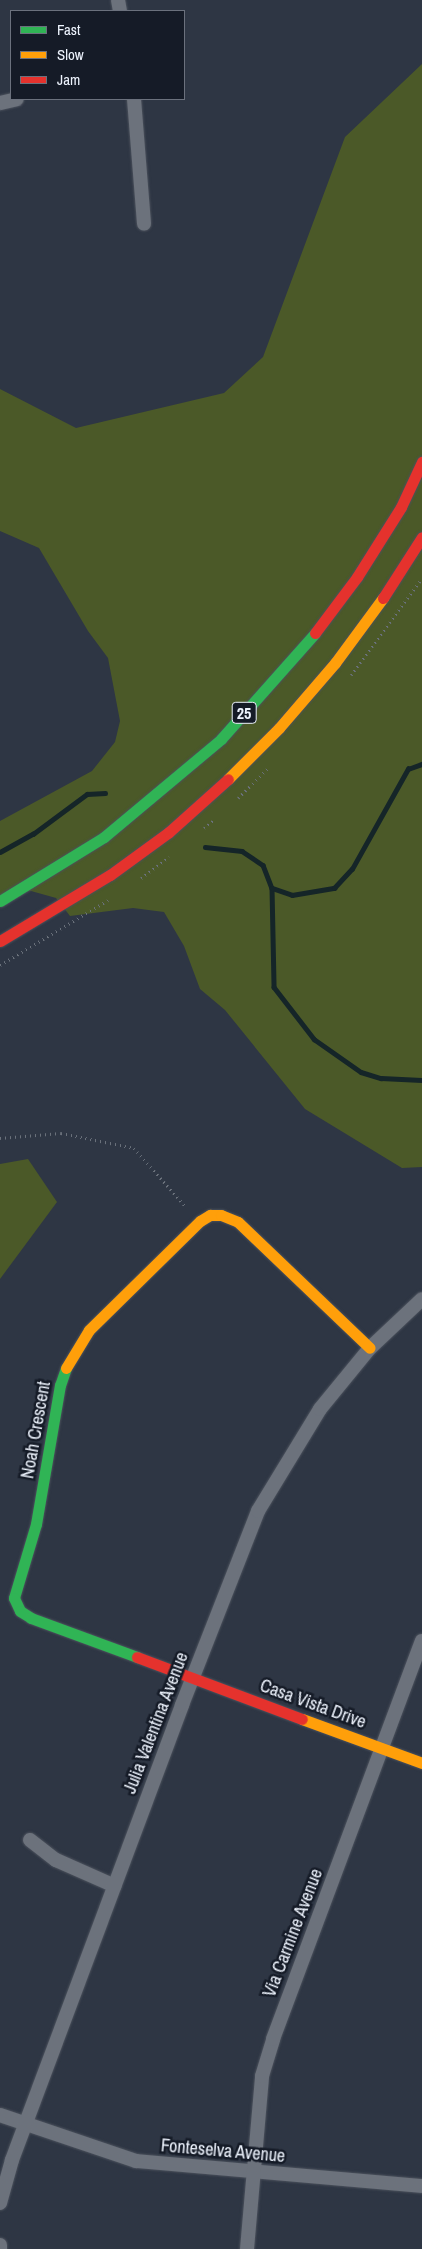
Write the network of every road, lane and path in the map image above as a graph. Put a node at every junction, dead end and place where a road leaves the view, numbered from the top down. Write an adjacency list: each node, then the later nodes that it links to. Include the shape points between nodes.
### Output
1 (13, 100): 3 (street)
2 (134, 100): 4 (street)
3 (0, 103)
4 (144, 224)
5 (422, 462): 7 (main road, 25, via 401,507 357,577 309,641 221,739 104,837)
6 (422, 537): 8 (main road, 25, via 401,573 336,663 279,728 219,788 169,832 110,875)
7 (0, 901)
8 (0, 941)
9 (0, 1138): 10 (path, via 62,1133 134,1148)
10 (190, 1212)
11 (422, 1299): 12 (street, Julia Valentina Avenue)
12 (370, 1348): 14 (street, Julia Valentina Avenue, via 320,1409 274,1481 236,1563); 14 (main road, Noah Crescent, via 238,1222 222,1215 200,1221 102,1317 78,1345 60,1385 36,1524 14,1598 20,1611 32,1618)
13 (422, 1641): 15 (street, Via Carmine Avenue)
14 (192, 1678): 15 (main road, Casa Vista Drive); 18 (street, Julia Valentina Avenue)
15 (382, 1748): 16 (main road, Casa Vista Drive); 21 (street, Via Carmine Avenue, via 273,2039 262,2076)
16 (422, 1763)
17 (30, 1840): 18 (street, via 56,1860)
18 (115, 1886): 20 (street, Julia Valentina Avenue)
19 (0, 2115): 20 (street, Fonteselva Avenue)
20 (26, 2125): 21 (street, Fonteselva Avenue, via 127,2160); 23 (street, Julia Valentina Avenue)
21 (253, 2173): 22 (street, Fonteselva Avenue); 26 (street, Via Carmine Avenue)
22 (422, 2186)
23 (0, 2203)
24 (0, 2245): 25 (street)
25 (0, 2249)
26 (247, 2249)

